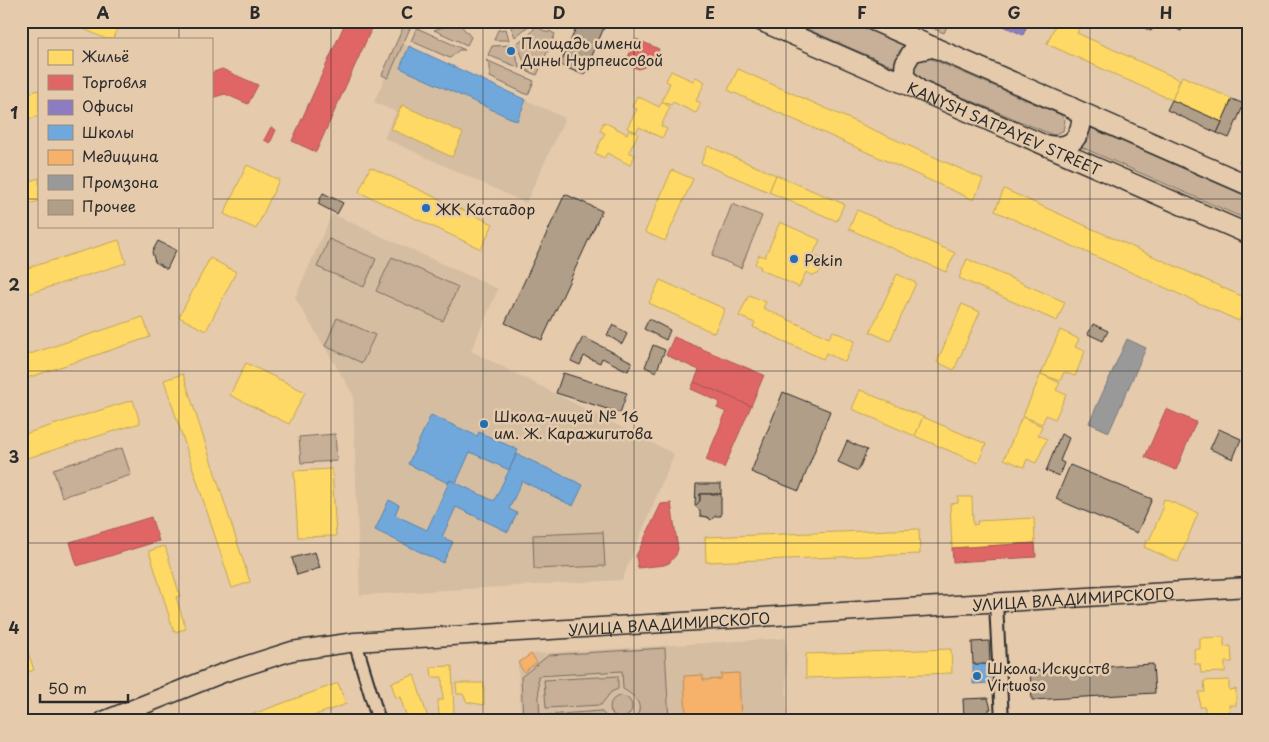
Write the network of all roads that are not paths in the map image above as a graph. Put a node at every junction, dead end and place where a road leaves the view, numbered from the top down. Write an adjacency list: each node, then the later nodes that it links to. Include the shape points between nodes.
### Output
1 (761, 21): 4 (main road, KANYSH SATPAYEV STREET)
2 (874, 21): 3 (main road)
3 (934, 47): 4 (main road, via 912,52 905,64 904,77); 5 (main road)
4 (918, 90): 6 (main road, KANYSH SATPAYEV STREET)
5 (1069, 106): 6 (main road, via 1082,119 1080,134 1059,148); 7 (main road)
6 (1040, 144): 8 (main road, KANYSH SATPAYEV STREET)
7 (1248, 185)
8 (1248, 234)
9 (1248, 587): 10 (street, УЛИЦА ВЛАДИМИРСКОГО)
10 (996, 603): 11 (street, УЛИЦА ВЛАДИМИРСКОГО); 14 (street)
11 (355, 642): 12 (street); 13 (street, УЛИЦА ВЛАДИМИРСКОГО, via 292,651 223,673)
12 (377, 715)
13 (103, 721)
14 (1002, 721)

